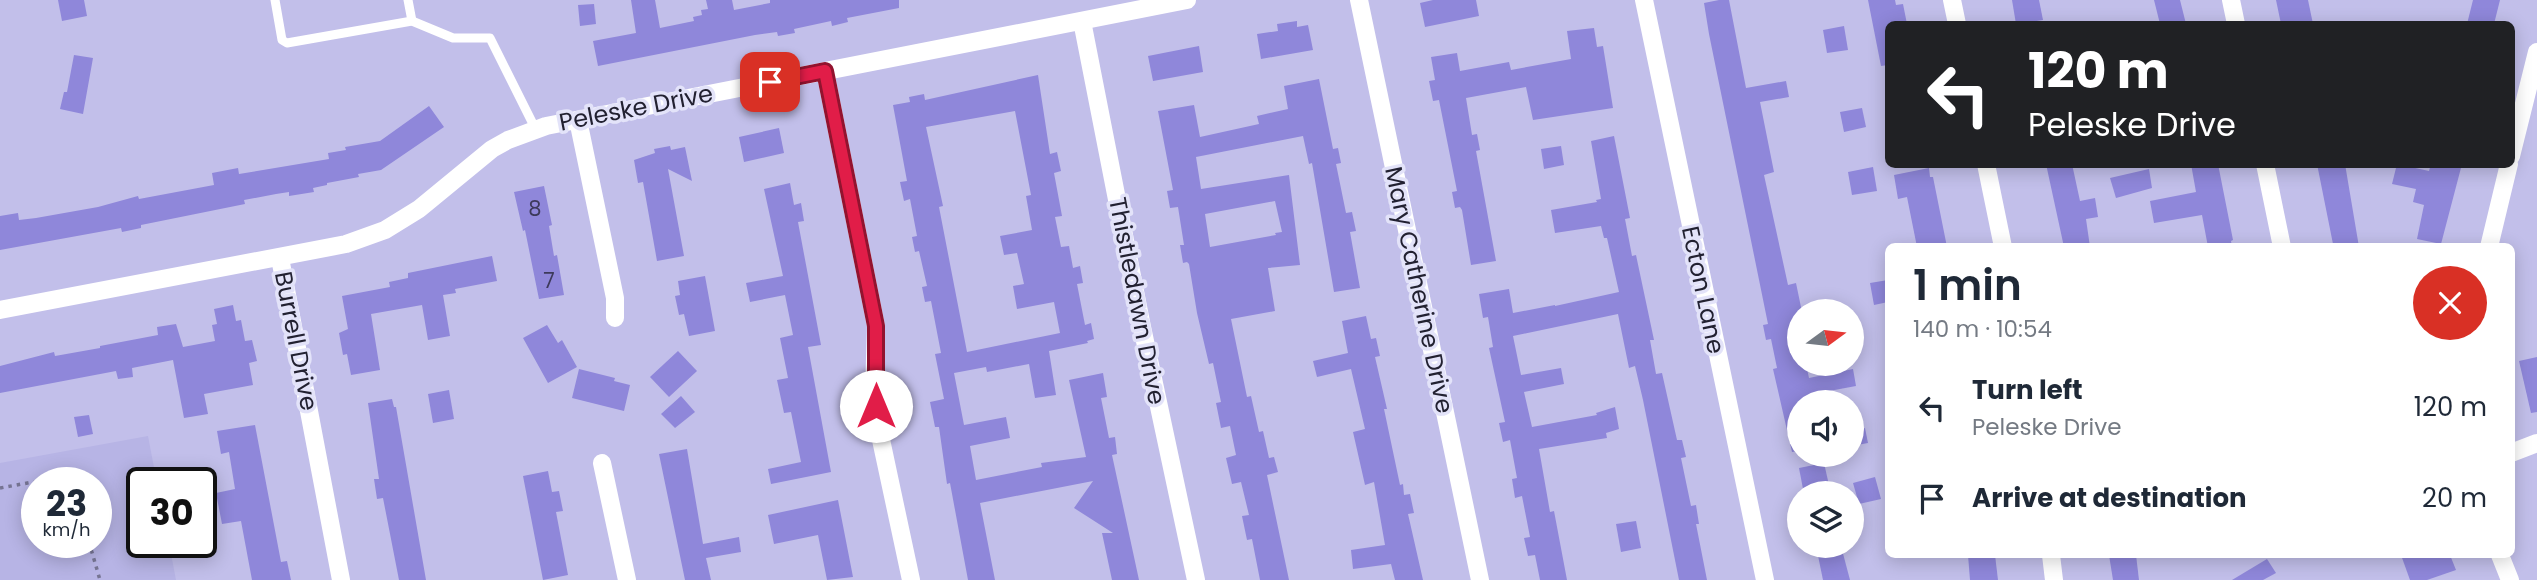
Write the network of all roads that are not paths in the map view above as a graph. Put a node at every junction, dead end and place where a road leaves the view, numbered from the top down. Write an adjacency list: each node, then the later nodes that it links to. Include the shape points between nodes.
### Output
1 (275, 0): 8 (lane, via 282,40 287,43)
2 (408, 0): 8 (lane)
3 (1184, 0): 9 (street, Peleske Drive)
4 (1359, 0): 35 (street, Mary Catherine Drive)
5 (1644, 0): 36 (street, Ecton Lane)
6 (1952, 0): 10 (street)
7 (2231, 0): 11 (street)
8 (412, 21): 15 (lane, via 453,38 493,40)
9 (1082, 21): 13 (street, Peleske Drive); 34 (street, Thistledawn Drive)
10 (1956, 21)
11 (2235, 21)
12 (2537, 52): 16 (street)
13 (825, 71): 14 (street, Peleske Drive); 33 (street, via 876,326 877,421)
14 (578, 120): 15 (street, Peleske Drive); 25 (street, via 615,298)
15 (536, 130): 23 (street, Peleske Drive, via 492,149 419,209 384,230 346,244)
16 (2515, 140)
17 (1987, 168): 20 (street)
18 (2266, 168): 21 (street)
19 (2508, 168): 22 (street)
20 (2002, 243)
21 (2281, 243)
22 (2490, 243)
23 (280, 258): 24 (street, Burrell Drive); 31 (street, Burrell Drive)
24 (0, 310)
25 (615, 318)
26 (2537, 443): 27 (street)
27 (2515, 451)
28 (602, 463): 32 (street)
29 (2051, 558): 37 (street)
30 (2501, 558): 38 (street)
31 (341, 580)
32 (627, 580)
33 (911, 580)
34 (1196, 580)
35 (1480, 580)
36 (1765, 580)
37 (2054, 580)
38 (2510, 580)

